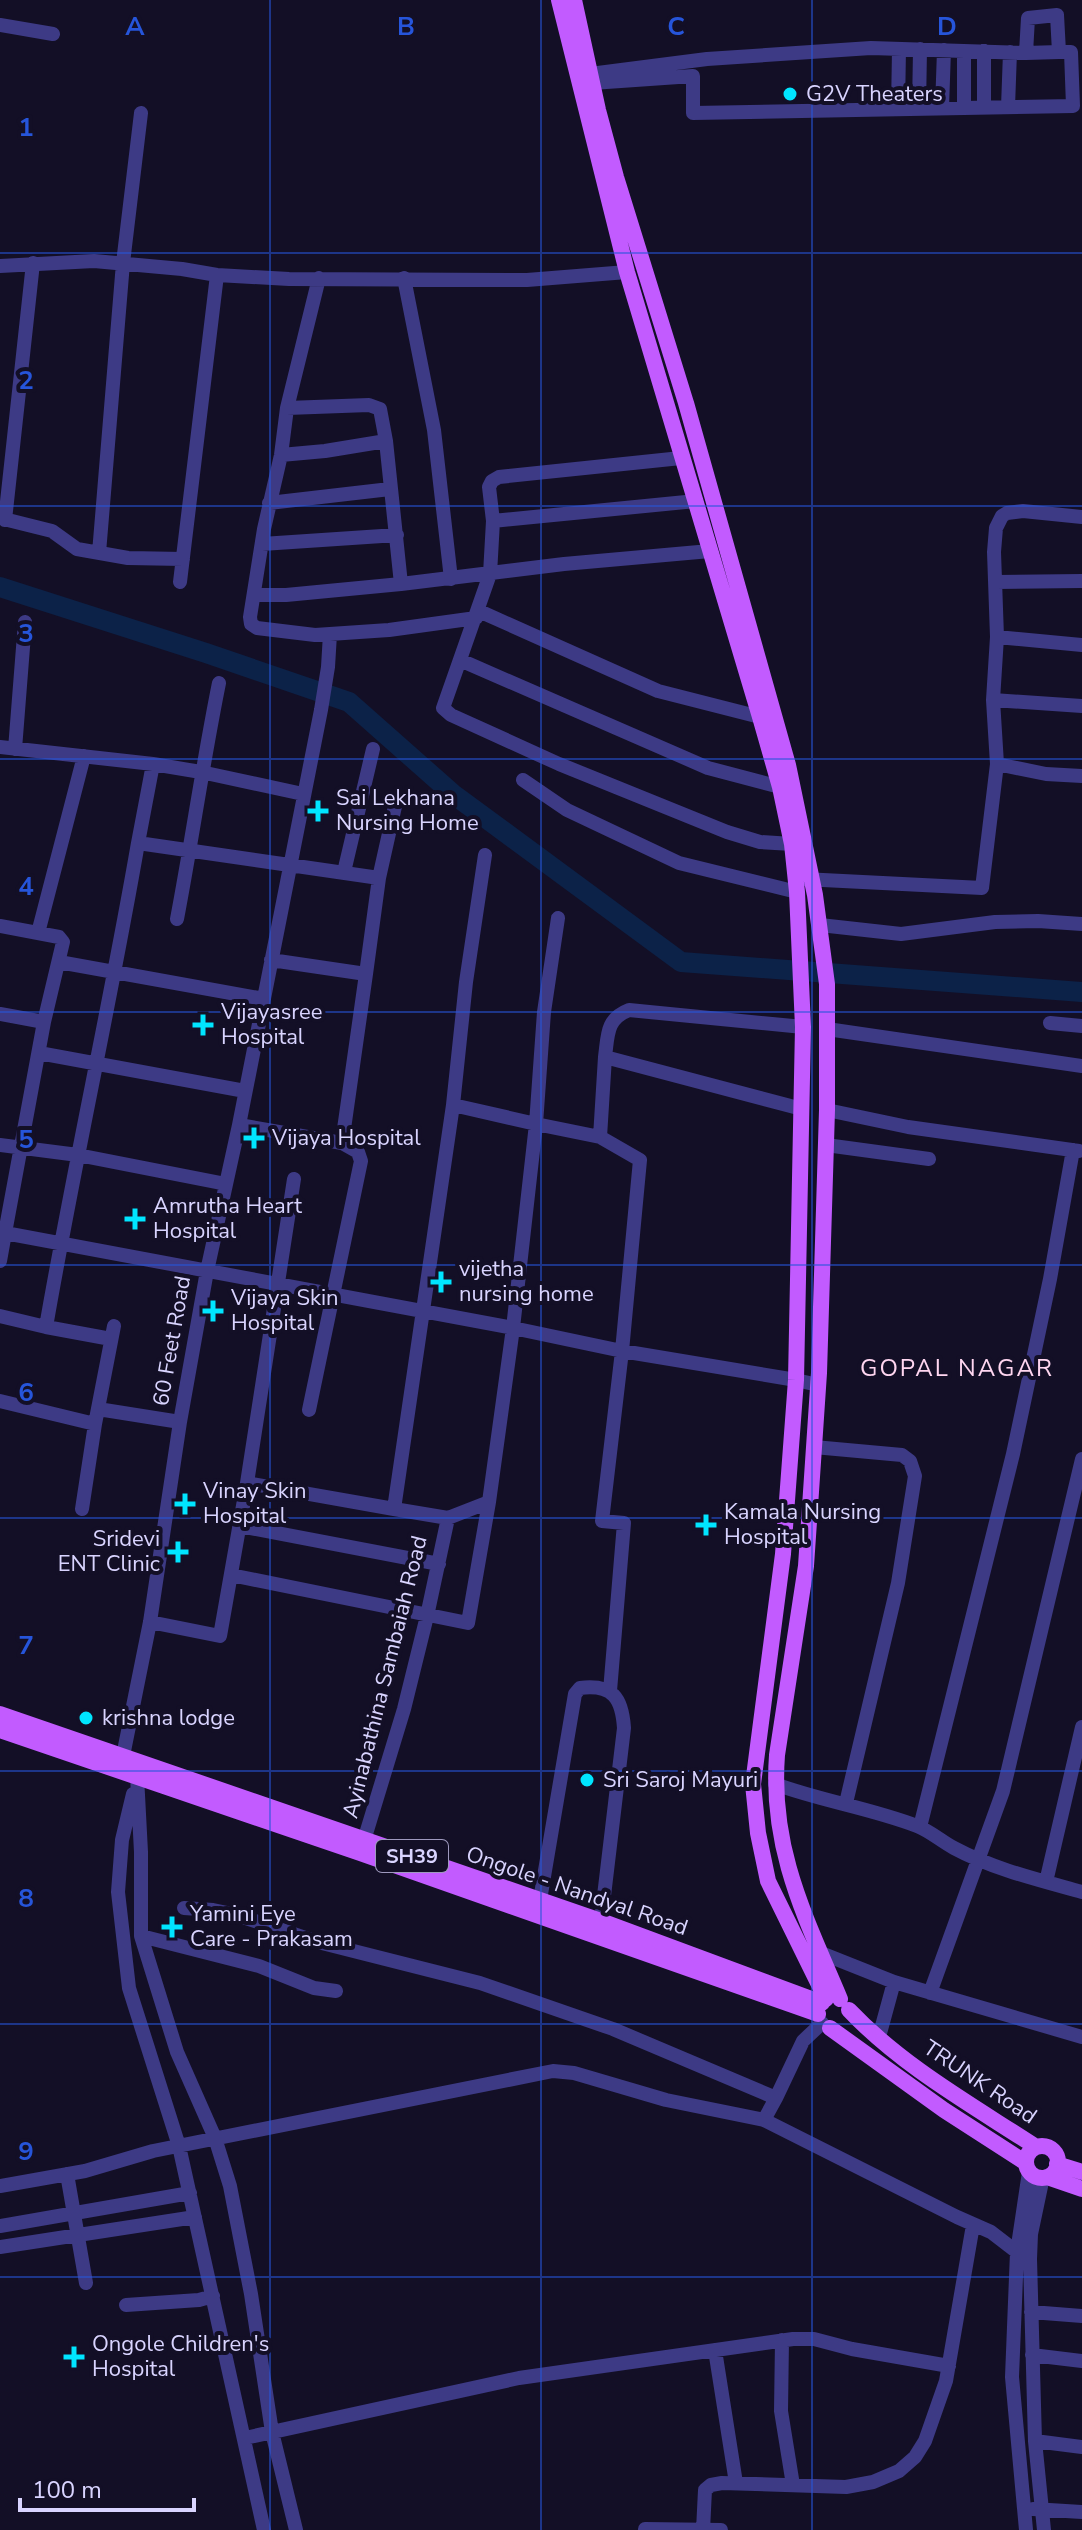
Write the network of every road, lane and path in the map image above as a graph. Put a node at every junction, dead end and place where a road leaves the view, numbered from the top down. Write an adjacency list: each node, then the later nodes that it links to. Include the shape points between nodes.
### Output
1 (559, 0): 25 (main road)
2 (574, 0): 14 (main road)
3 (0, 25): 4 (street)
4 (53, 34)
5 (899, 49): 6 (street); 13 (street); 19 (street)
6 (920, 49): 7 (street); 20 (street)
7 (944, 50): 8 (street); 17 (street)
8 (964, 51): 9 (street); 18 (street)
9 (984, 51): 10 (street); 15 (street)
10 (1010, 52): 12 (street); 16 (street)
11 (1059, 52): 12 (street); 12 (street, via 1057,15 1028,18); 16 (street, via 1071,52 1073,106)
12 (1026, 53)
13 (693, 69): 14 (street); 19 (street, via 693,113)
14 (591, 79): 79 (main road, via 788,765)
15 (984, 107): 16 (street); 18 (street)
16 (1008, 107)
17 (942, 108): 18 (street); 20 (street)
18 (964, 108)
19 (898, 109): 20 (street)
20 (919, 109)
21 (141, 113): 23 (street)
22 (33, 263): 23 (street); 24 (street); 37 (street)
23 (123, 263): 26 (street); 42 (street)
24 (0, 266)
25 (627, 272): 28 (street, via 527,280); 32 (main road)
26 (217, 275): 27 (street); 43 (street)
27 (319, 278): 28 (street); 29 (street)
28 (404, 278): 45 (street, via 434,430)
29 (287, 408): 30 (street, via 377,406); 31 (street)
30 (386, 441): 31 (street); 33 (street)
31 (281, 455): 35 (street)
32 (681, 458): 34 (main road); 38 (street, via 499,477 489,487)
33 (390, 489): 35 (street); 39 (street)
34 (696, 501): 38 (street); 41 (main road)
35 (269, 503): 40 (street)
36 (1082, 517): 48 (street, via 1023,511 1002,516 995,538)
37 (2, 519): 42 (street, via 52,531 77,549)
38 (493, 521): 44 (street)
39 (397, 535): 40 (street); 49 (street)
40 (262, 544): 50 (street)
41 (710, 551): 44 (street); 60 (main road)
42 (99, 553): 43 (street)
43 (183, 559): 47 (street)
44 (490, 574): 45 (street); 51 (street)
45 (451, 579): 49 (street)
46 (1082, 581): 48 (street)
47 (180, 582)
48 (996, 582): 54 (street)
49 (401, 584): 50 (street)
50 (254, 595): 53 (street, via 253,627)
51 (477, 615): 53 (street); 56 (street); 60 (street, via 658,691)
52 (25, 622): 61 (street)
53 (330, 634): 70 (street, 60 Feet Road)
54 (997, 637): 55 (street); 58 (street)
55 (1082, 645)
56 (460, 660): 69 (street, via 708,768); 73 (street, via 442,704 451,715 727,832)
57 (219, 683): 66 (street)
58 (993, 700): 59 (street); 65 (street)
59 (1082, 706)
60 (760, 717): 69 (main road)
61 (7, 748): 63 (street)
62 (373, 749): 77 (street)
63 (84, 756): 64 (street); 85 (street)
64 (153, 764): 66 (street); 72 (street)
65 (997, 764): 67 (street); 79 (street, via 982,888)
66 (201, 772): 70 (street); 74 (street)
67 (1082, 776)
68 (523, 780): 79 (street, via 567,810 679,863)
69 (780, 787): 73 (main road)
70 (303, 794): 76 (street, 60 Feet Road)
71 (396, 802): 78 (street)
72 (138, 843): 74 (street); 88 (street)
73 (792, 844): 79 (main road)
74 (190, 851): 76 (street); 81 (street)
75 (485, 855): 102 (street)
76 (289, 865): 77 (street); 86 (street, 60 Feet Road)
77 (344, 872): 78 (street)
78 (379, 878): 89 (street)
79 (802, 883): 82 (main road); 95 (main road, via 798,916)
80 (558, 918): 105 (street)
81 (177, 919)
82 (820, 921): 83 (street, via 901,934 995,922); 96 (main road)
83 (1082, 924)
84 (0, 926): 85 (street)
85 (38, 933): 87 (street, via 63,942)
86 (271, 960): 89 (street); 90 (street, 60 Feet Road)
87 (59, 962): 88 (street); 92 (street)
88 (115, 973): 90 (street); 99 (street)
89 (366, 974): 108 (street)
90 (264, 999): 101 (street, 60 Feet Road)
91 (0, 1014): 92 (street)
92 (44, 1022): 97 (street)
93 (1050, 1023): 94 (street)
94 (1082, 1026)
95 (803, 1027): 98 (street, via 629,1010 613,1019); 103 (main road)
96 (827, 1029): 100 (street); 104 (main road)
97 (39, 1053): 99 (street); 111 (street)
98 (605, 1057): 103 (street); 107 (street)
99 (98, 1063): 101 (street); 113 (street)
100 (1082, 1066)
101 (245, 1091): 106 (street, 60 Feet Road)
102 (453, 1105): 105 (street); 123 (street)
103 (802, 1109): 128 (main road)
104 (827, 1110): 110 (main road); 112 (street)
105 (536, 1124): 107 (street); 126 (street)
106 (239, 1125): 108 (street); 116 (street, 60 Feet Road)
107 (600, 1137): 127 (street, via 640,1160)
108 (342, 1143): 122 (street, via 358,1152 361,1161)
109 (0, 1145): 111 (street)
110 (826, 1145): 114 (street); 129 (main road)
111 (21, 1147): 113 (street); 117 (street)
112 (1077, 1151): 154 (street, via 1013,1454)
113 (78, 1155): 116 (street); 118 (street)
114 (929, 1159)
115 (294, 1179): 121 (street)
116 (226, 1184): 120 (street, 60 Feet Road)
117 (5, 1233): 118 (street); 119 (street)
118 (60, 1243): 120 (street); 125 (street)
119 (0, 1261)
120 (207, 1271): 121 (street); 133 (street, 60 Feet Road)
121 (278, 1284): 122 (street); 136 (street)
122 (335, 1294): 123 (street); 131 (street)
123 (422, 1310): 126 (street); 139 (street)
124 (0, 1316): 125 (street)
125 (46, 1327): 132 (street, via 113,1332)
126 (513, 1328): 127 (street); 137 (street)
127 (622, 1351): 128 (street); 146 (street, via 602,1521 624,1523)
128 (796, 1380): 129 (street); 167 (main road, via 783,1554 753,1784 768,1881)
129 (818, 1385): 134 (main road)
130 (0, 1401): 132 (street)
131 (309, 1410)
132 (96, 1417): 133 (street); 138 (street)
133 (180, 1422): 145 (street, 60 Feet Road)
134 (814, 1447): 152 (main road, via 806,1566); 153 (street, via 902,1455 915,1476 898,1583)
135 (1082, 1459): 156 (street, via 1006,1778)
136 (247, 1483): 139 (street, Ayinabathina Sambaiah Road); 141 (street)
137 (489, 1502): 140 (street); 144 (street, via 468,1623)
138 (82, 1509)
139 (394, 1509): 140 (street, Ayinabathina Sambaiah Road)
140 (448, 1518): 142 (street, Ayinabathina Sambaiah Road)
141 (240, 1526): 142 (street); 143 (street)
142 (439, 1564): 144 (street, Ayinabathina Sambaiah Road)
143 (231, 1575): 144 (street); 145 (street, via 220,1636)
144 (427, 1616): 155 (street, Ayinabathina Sambaiah Road)
145 (150, 1622): 150 (street, 60 Feet Road)
146 (610, 1691): 159 (street, via 587,1687 575,1694); 161 (street, via 619,1701 624,1728)
147 (0, 1714): 150 (main road, Ongole - Nandyal Road / SH39)
148 (1082, 1727): 157 (street)
149 (0, 1730): 150 (main road, Ongole - Nandyal Road / SH39)
150 (121, 1763): 151 (main road, Ongole - Nandyal Road / SH39)
151 (139, 1769): 155 (main road, Ongole - Nandyal Road / SH39); 162 (street); 173 (street, via 122,1840 122,1932 129,1988)
152 (775, 1784): 153 (street); 163 (main road, via 786,1860)
153 (846, 1803): 154 (street)
154 (920, 1827): 156 (street)
155 (363, 1846): 159 (main road, Ongole - Nandyal Road / SH39); 167 (main road, Ongole - Nandyal Road / SH39)
156 (979, 1858): 157 (street); 166 (street)
157 (1046, 1882): 158 (street)
158 (1082, 1892)
159 (540, 1900): 161 (main road, Ongole - Nandyal Road / SH39)
160 (184, 1908): 170 (street, via 237,1915 328,1945 480,1983 613,2029)
161 (601, 1921): 167 (main road, Ongole - Nandyal Road / SH39)
162 (141, 1936): 165 (street); 172 (street, via 177,2052)
163 (821, 1953): 164 (street); 167 (main road)
164 (894, 1982): 166 (street); 168 (street)
165 (336, 1991)
166 (930, 1993): 169 (street)
167 (830, 2011): 168 (main road, TRUNK Road); 170 (street, via 803,2041); 175 (main road, via 944,2110)
168 (879, 2037): 174 (main road, TRUNK Road)
169 (1082, 2037)
170 (776, 2098): 171 (street)
171 (764, 2120): 172 (street, via 553,2071); 183 (street)
172 (215, 2138): 173 (street); 198 (street, via 251,2294)
173 (179, 2146): 177 (street); 180 (street)
174 (1036, 2147): 175 (main road, via 1030,2150); 175 (main road, TRUNK Road, via 1045,2146 1057,2156)
175 (1041, 2171): 176 (main road); 179 (main road); 187 (street)
176 (1082, 2172)
177 (67, 2174): 178 (street); 181 (street)
178 (0, 2186)
179 (1082, 2189)
180 (190, 2193): 181 (street); 182 (street)
181 (74, 2212): 184 (street); 185 (street)
182 (195, 2217): 185 (street); 189 (street)
183 (973, 2225): 187 (street); 197 (street)
184 (0, 2226)
185 (78, 2235): 186 (street); 188 (street)
186 (0, 2247)
187 (1024, 2253): 191 (street); 204 (street, via 1012,2377)
188 (86, 2283)
189 (213, 2296): 190 (street); 199 (street)
190 (126, 2305)
191 (1031, 2312): 192 (street); 195 (street)
192 (1082, 2316)
193 (782, 2340): 194 (street); 197 (street, via 814,2339); 203 (street, via 781,2411)
194 (715, 2350): 198 (street, via 519,2378); 202 (street)
195 (1032, 2355): 196 (street); 200 (street)
196 (1082, 2361)
197 (949, 2366): 203 (street, via 925,2441 899,2471 846,2487)
198 (272, 2432): 199 (street); 209 (street)
199 (245, 2438): 208 (street)
200 (1035, 2441): 201 (street); 205 (street)
201 (1082, 2447)
202 (736, 2483): 203 (street); 210 (street, via 715,2484 705,2493)
203 (793, 2485)
204 (1025, 2509): 205 (street); 212 (street)
205 (1042, 2509): 206 (street); 213 (street)
206 (1082, 2512)
207 (645, 2529): 210 (street)
208 (264, 2530)
209 (296, 2530)
210 (703, 2530): 211 (street)
211 (721, 2530)
212 (1026, 2530)
213 (1044, 2530)

